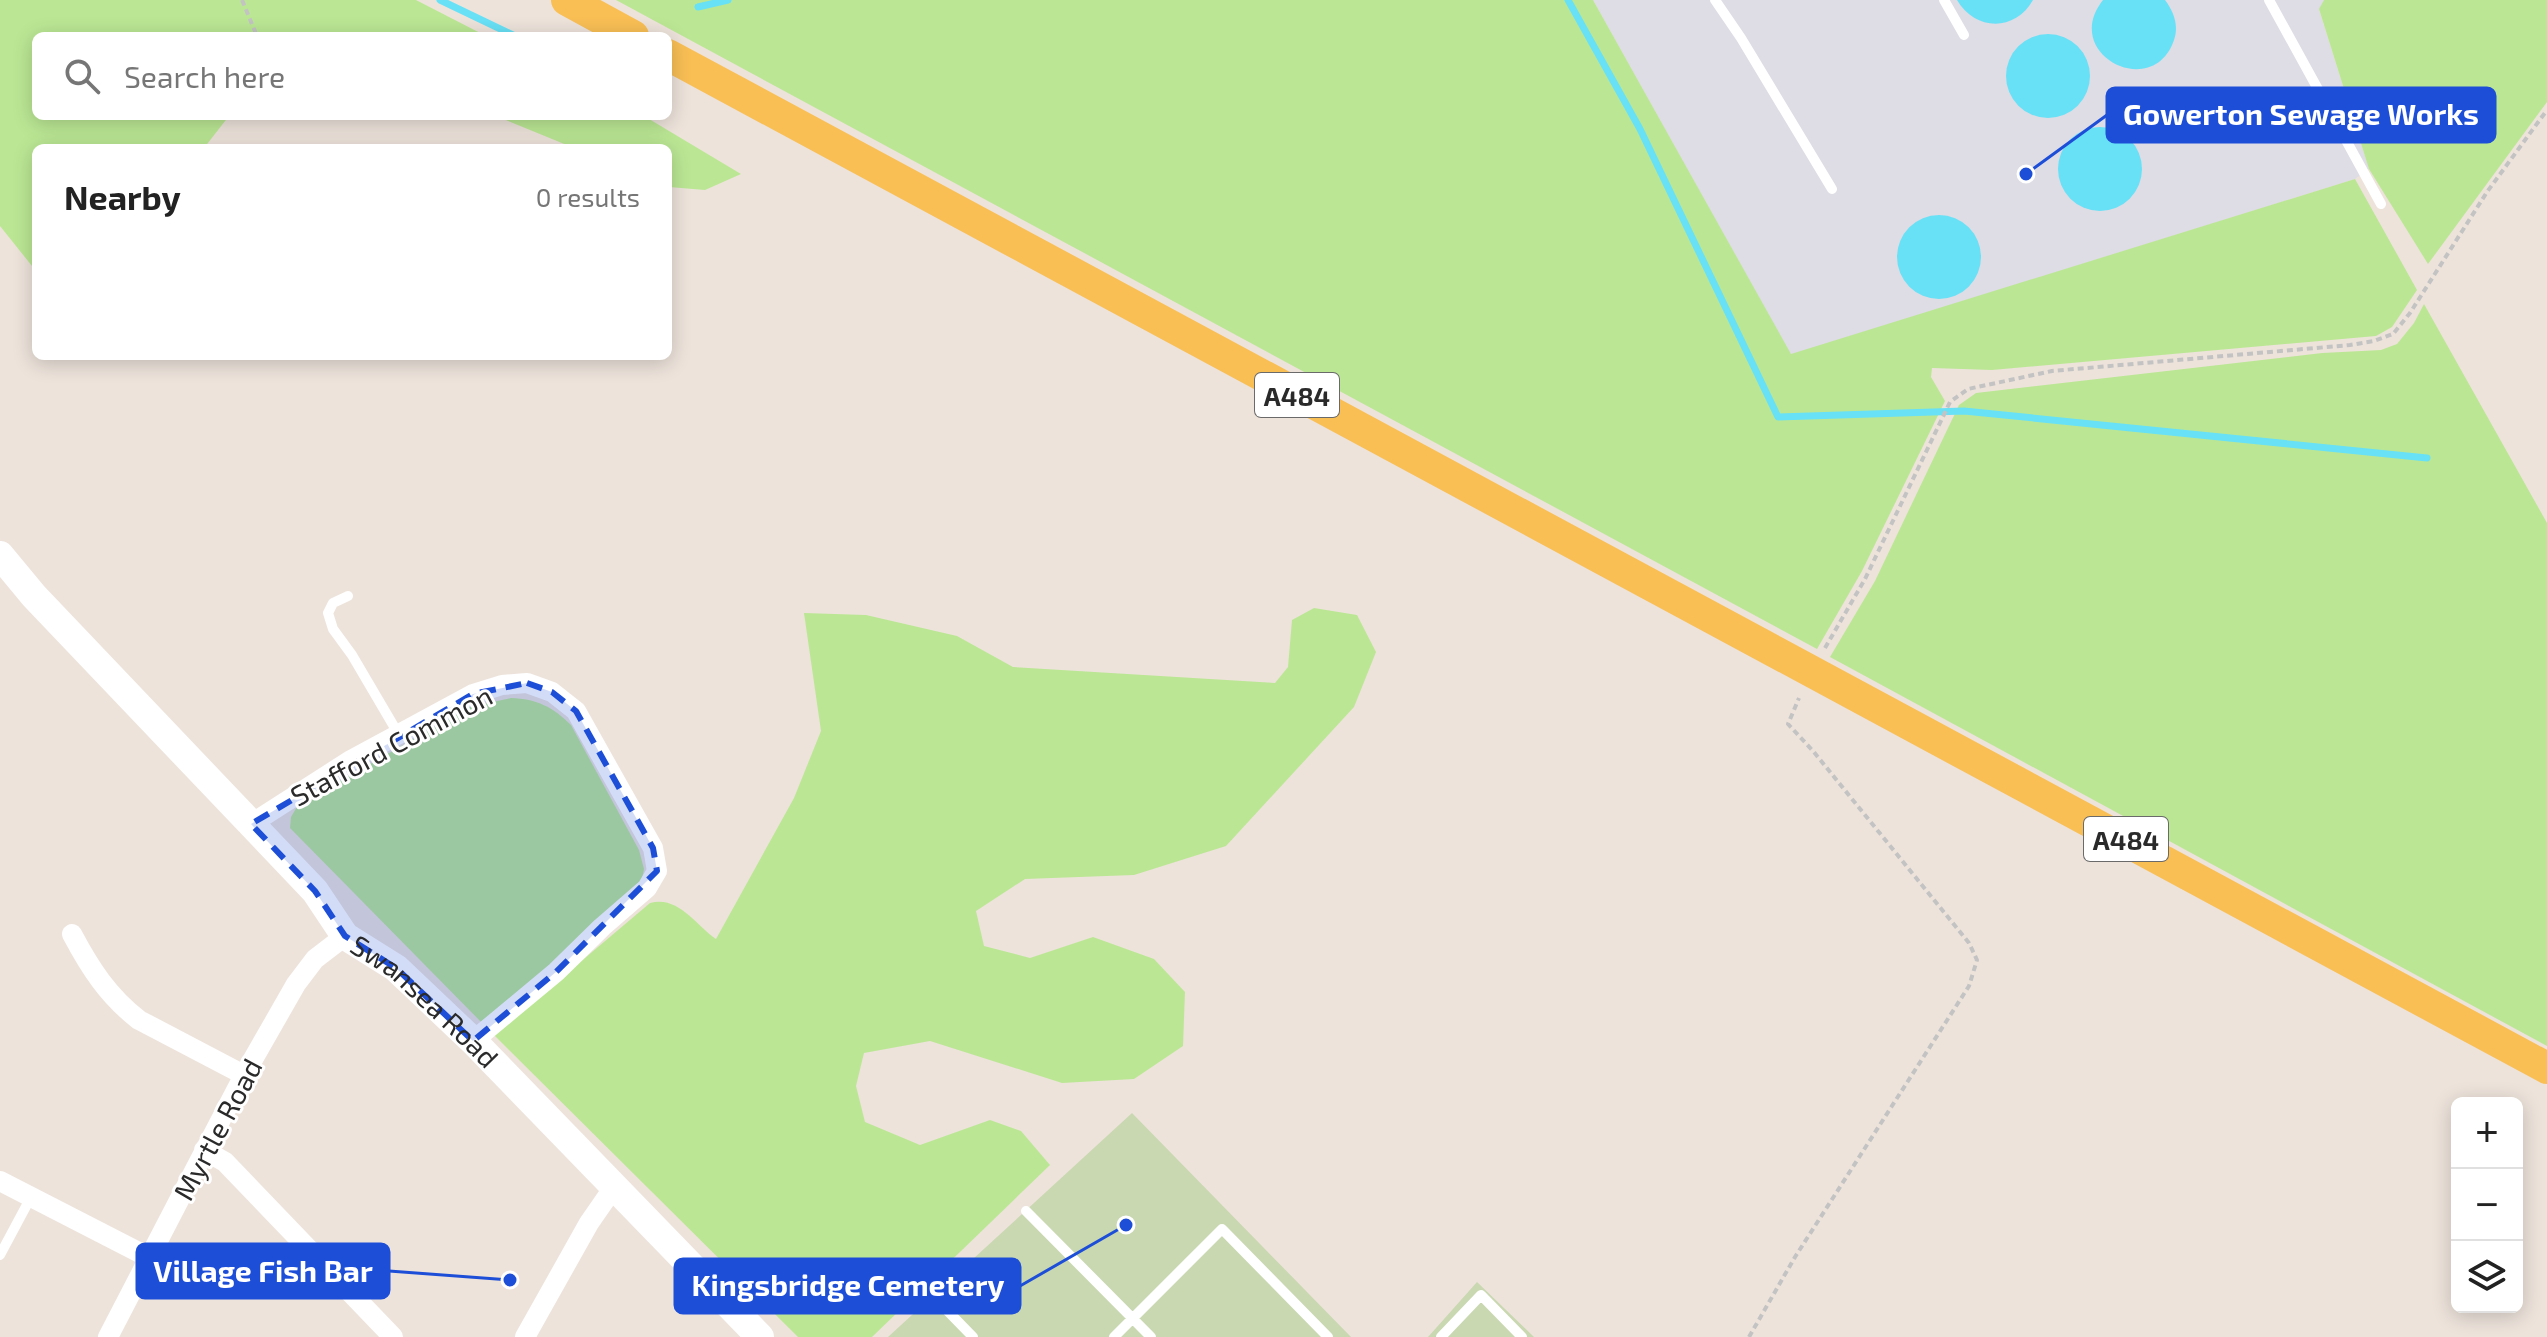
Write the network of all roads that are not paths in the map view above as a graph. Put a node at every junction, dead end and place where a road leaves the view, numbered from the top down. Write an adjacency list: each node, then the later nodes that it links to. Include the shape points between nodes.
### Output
1 (567, 0): 5 (main road)
2 (1715, 0): 8 (lane)
3 (1944, 0): 6 (lane)
4 (2269, 0): 9 (lane)
5 (626, 32)
6 (1964, 35)
7 (672, 57): 17 (main road, A484)
8 (1832, 189)
9 (2381, 204)
10 (0, 555): 13 (main road, Swansea Road)
11 (348, 596): 12 (lane, via 333,603 328,613 333,629)
12 (399, 735): 13 (street, Stafford Common); 16 (street, Stafford Common, via 473,694 502,685 527,683 552,692 576,711 653,848 657,871 647,888)
13 (251, 824): 15 (main road, Swansea Road, via 315,891)
14 (72, 934): 18 (street, via 91,969 124,1008)
15 (345, 936): 16 (main road, Swansea Road, via 396,968); 18 (street, Myrtle Road, via 302,973)
16 (473, 1041): 21 (main road, Swansea Road)
17 (2547, 1068)
18 (244, 1075): 19 (street, Myrtle Road)
19 (204, 1150): 25 (street, Myrtle Road); 29 (street, via 225,1162)
20 (0, 1181): 22 (street)
21 (614, 1187): 30 (street); 31 (main road, Swansea Road)
22 (31, 1197): 24 (lane); 25 (street)
23 (1026, 1211): 27 (lane)
24 (0, 1255)
25 (150, 1258): 28 (street, Myrtle Road)
26 (934, 1297): 32 (lane)
27 (1132, 1318): 33 (lane); 34 (lane); 35 (lane, via 1222,1229)
28 (108, 1337)
29 (393, 1337)
30 (525, 1337)
31 (760, 1337)
32 (973, 1337)
33 (1114, 1337)
34 (1151, 1337)
35 (1328, 1337)
36 (1441, 1337): 37 (lane, via 1481,1295)
37 (1522, 1337)

